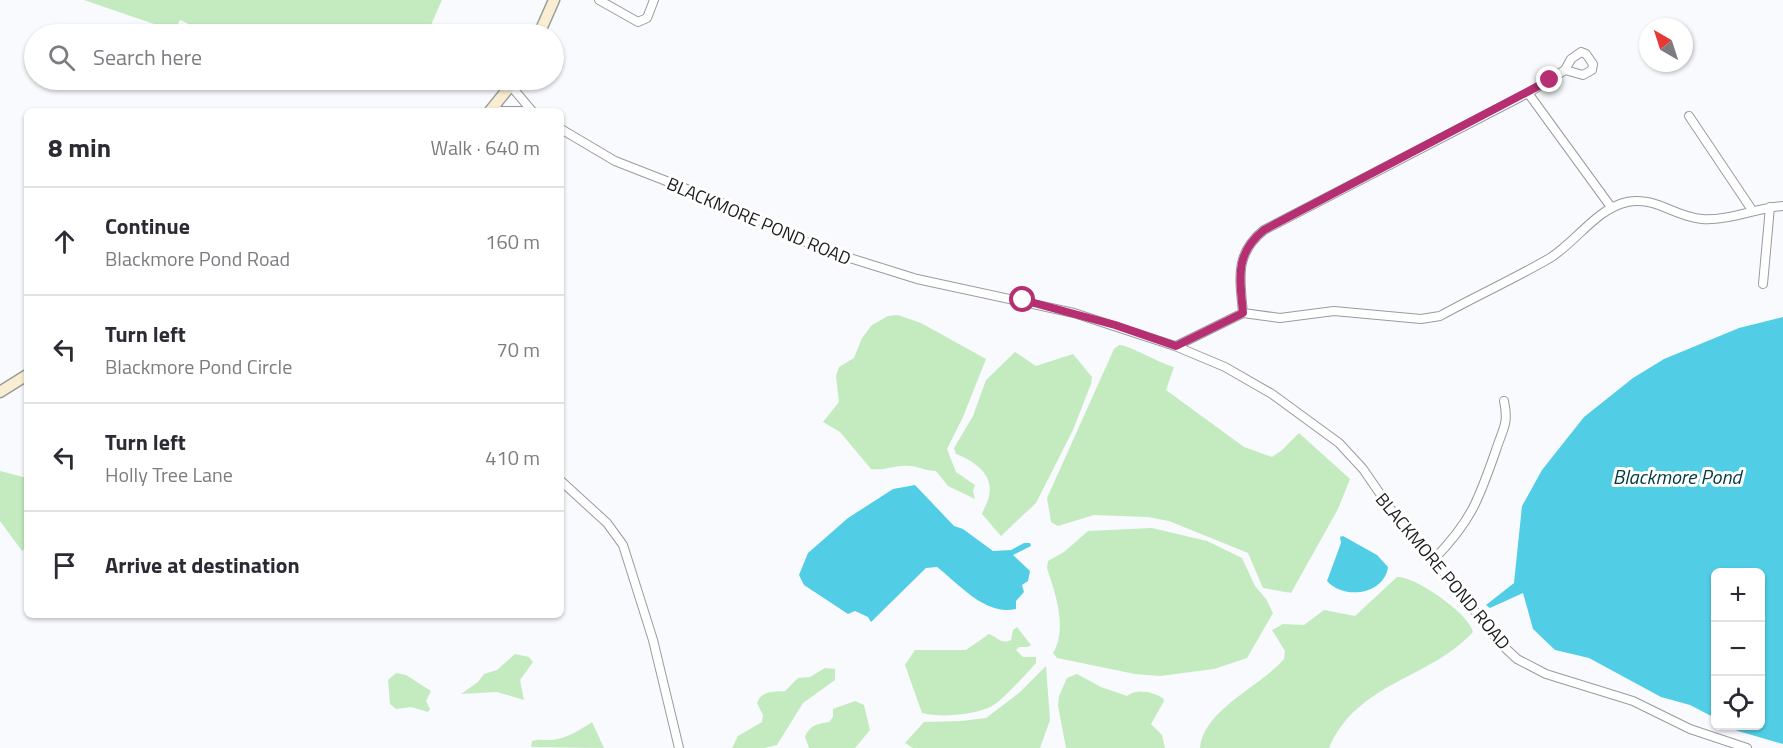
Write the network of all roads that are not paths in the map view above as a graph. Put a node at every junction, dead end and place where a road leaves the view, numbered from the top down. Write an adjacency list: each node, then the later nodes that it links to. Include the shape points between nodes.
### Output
1 (554, 0): 4 (main road)
2 (599, 0): 3 (street, via 631,20 643,21)
3 (654, 0)
4 (543, 24)
5 (1565, 70): 8 (street)
6 (507, 90): 9 (main road)
7 (518, 90): 10 (street)
8 (1528, 93): 14 (street); 18 (street, via 1259,234 1246,248 1240,272)
9 (492, 108)
10 (530, 108)
11 (1689, 116): 16 (street)
12 (564, 131): 19 (street, BLACKMORE POND ROAD, via 615,161 854,261 917,279 1074,313)
13 (1783, 206): 15 (street)
14 (1611, 207): 16 (street, via 1645,200 1699,219); 18 (street, via 1550,258 1440,316 1421,319 1334,311 1280,318)
15 (1770, 207): 16 (street); 17 (street)
16 (1752, 210)
17 (1763, 285)
18 (1243, 313): 19 (street)
19 (1176, 346): 24 (street, BLACKMORE POND ROAD, via 1225,367 1272,394 1339,443 1400,524)
20 (24, 377): 21 (main road)
21 (0, 392)
22 (1503, 401): 24 (street, via 1507,419 1475,508 1458,535)
23 (564, 484): 25 (street, via 607,523 623,545 654,640)
24 (1433, 560): 26 (street, BLACKMORE POND ROAD, via 1500,643 1523,663 1633,701 1690,729)
25 (679, 748)
26 (1747, 748)

